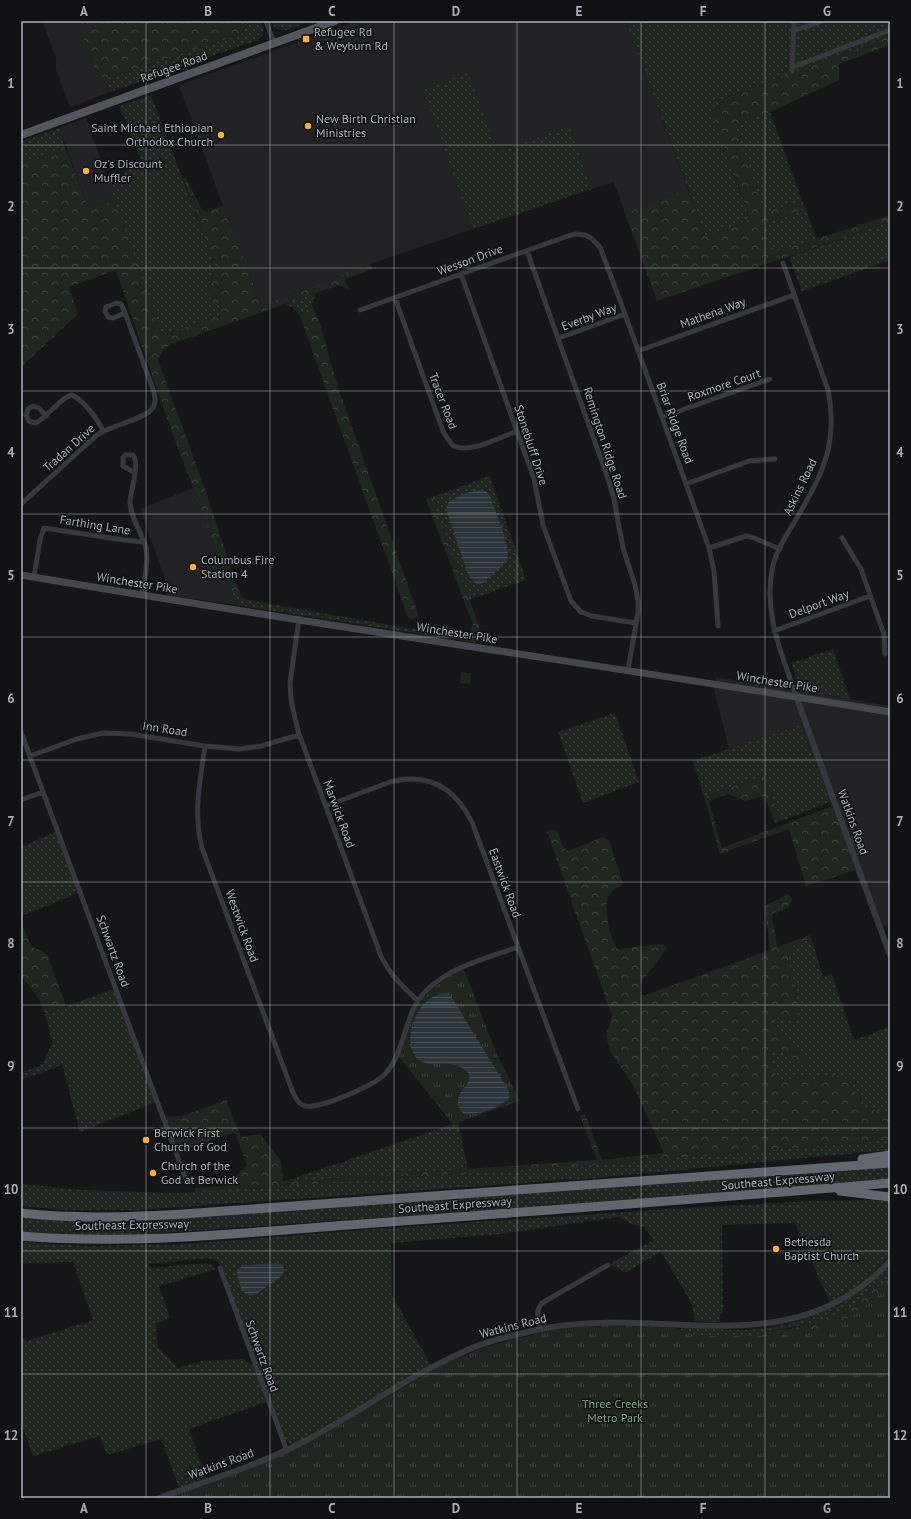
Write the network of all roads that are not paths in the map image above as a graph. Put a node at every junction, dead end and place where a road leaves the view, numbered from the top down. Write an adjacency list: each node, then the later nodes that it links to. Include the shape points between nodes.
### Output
1 (266, 21): 7 (street)
2 (335, 21): 7 (main road, Refugee Road)
3 (794, 21): 6 (street)
4 (822, 21): 6 (street)
5 (890, 30): 6 (street, via 792,69)
6 (793, 32)
7 (274, 43): 8 (main road, Refugee Road)
8 (21, 135)
9 (588, 236): 10 (street, Wesson Drive, via 571,235); 17 (street, Briar Ridge Road, via 600,246)
10 (527, 251): 12 (street, Wesson Drive); 18 (street, Remington Ridge Road)
11 (783, 263): 13 (street, Askins Road)
12 (461, 274): 14 (street, Wesson Drive); 24 (street, Stonebluff Drive)
13 (794, 295): 19 (street, Mathena Way); 32 (street, Askins Road, via 828,390 832,429 829,449 821,472)
14 (395, 298): 15 (street, Wesson Drive); 24 (street, Tracer Road, via 449,442 455,446 472,448)
15 (360, 310)
16 (125, 313): 23 (street, Tradan Drive, via 156,401 152,410 144,415)
17 (625, 314): 18 (street, Everby Way); 19 (street, Briar Ridge Road)
18 (559, 338): 38 (street, Remington Ridge Road, via 614,499 623,548 637,592)
19 (638, 351): 22 (street, Briar Ridge Road)
20 (770, 379): 22 (street, Roxmore Court)
21 (46, 416): 23 (street, via 66,397 72,395 96,419)
22 (662, 417): 27 (street, Briar Ridge Road)
23 (103, 430): 28 (street, Tradan Drive)
24 (516, 431): 38 (street, Stonebluff Drive, via 534,479 543,525 572,604 581,612 592,616)
25 (776, 459): 27 (street, via 749,461)
26 (135, 473): 30 (street, via 130,504)
27 (686, 484): 31 (street, Briar Ridge Road)
28 (21, 504)
29 (842, 538): 36 (street, via 861,569)
30 (143, 542): 34 (street, Farthing Lane, via 44,528); 35 (street, via 147,560)
31 (708, 548): 32 (street, via 746,536); 39 (street, Briar Ridge Road, via 714,571)
32 (780, 549): 40 (street, Askins Road, via 772,568 770,589)
33 (21, 575): 34 (main road, Winchester Pike)
34 (34, 577): 35 (main road, Winchester Pike)
35 (142, 594): 37 (main road, Winchester Pike)
36 (870, 596): 40 (street, Delport Way); 41 (street, via 884,634)
37 (299, 619): 42 (main road, Winchester Pike); 46 (street, Marwick Road, via 290,683 291,700)
38 (636, 623): 42 (street, Remington Ridge Road)
39 (718, 626)
40 (774, 631): 43 (street, Askins Road)
41 (885, 654)
42 (628, 670): 43 (main road, Winchester Pike)
43 (796, 696): 44 (main road, Winchester Pike); 53 (street, Watkins Road)
44 (890, 712)
45 (21, 732): 48 (street, Schwartz Road)
46 (300, 735): 47 (street, Inn Road, via 250,748); 51 (street, Marwick Road)
47 (205, 746): 48 (street, Inn Road, via 130,734 103,733 77,739); 54 (street, Westwick Road, via 197,813 202,848 298,1102 316,1106 363,1089 381,1078 393,1063)
48 (30, 756): 49 (street, Schwartz Road)
49 (43, 792): 50 (street); 59 (street, Schwartz Road)
50 (21, 800)
51 (326, 806): 52 (street, Eastwick Road, via 401,779 424,780 446,788 462,804 472,822); 54 (street, Marwick Road, via 381,956 396,981)
52 (518, 946): 54 (street, via 460,968 439,980); 55 (street, Eastwick Road)
53 (890, 955)
54 (417, 1000)
55 (578, 1109)
56 (890, 1155): 58 (highway)
57 (890, 1163): 58 (highway, Southeast Expressway)
58 (787, 1171): 63 (highway, Southeast Expressway, via 183,1214 73,1217)
59 (185, 1177)
60 (890, 1183): 61 (highway, Southeast Expressway)
61 (819, 1189): 62 (highway); 64 (highway, Southeast Expressway, via 194,1236 112,1240)
62 (890, 1197)
63 (21, 1213)
64 (21, 1236)
65 (890, 1262): 68 (street, Watkins Road, via 865,1285 834,1304 805,1316 777,1322 708,1325 613,1321)
66 (608, 1265): 68 (street, via 542,1303 537,1313)
67 (220, 1268): 69 (street, Schwartz Road)
68 (540, 1329): 69 (street, Watkins Road, via 488,1342 446,1360)
69 (287, 1451): 70 (street, Watkins Road)
70 (159, 1498)

